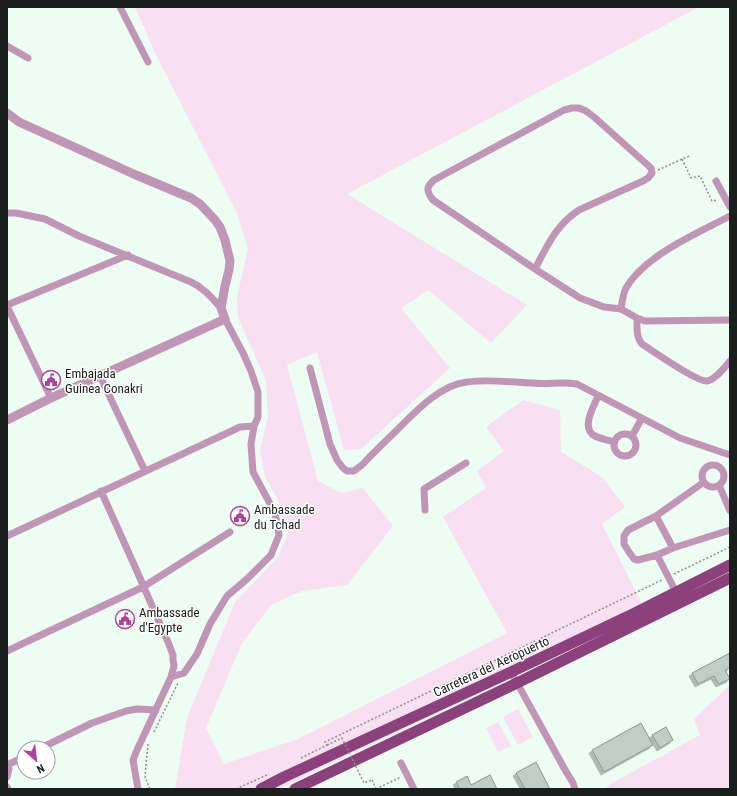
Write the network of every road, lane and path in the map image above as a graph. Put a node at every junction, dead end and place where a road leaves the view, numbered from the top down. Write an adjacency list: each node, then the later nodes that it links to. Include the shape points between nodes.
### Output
1 (120, 7): 4 (street)
2 (7, 46): 3 (street)
3 (28, 58)
4 (148, 62)
5 (7, 113): 17 (street, via 19,122 200,204 220,227 230,261)
6 (689, 156): 7 (path)
7 (682, 159): 8 (path); 10 (path, via 691,178 700,176 712,201)
8 (652, 173): 15 (street, via 643,181 571,215 552,236); 15 (street, via 648,165 594,117 579,108 572,108 564,110 429,185 429,195 433,200)
9 (716, 181): 11 (street)
10 (722, 199)
11 (730, 207)
12 (7, 213): 14 (street, via 45,219 79,236)
13 (730, 216): 18 (street, via 678,242 652,260 626,289)
14 (128, 255): 16 (street); 17 (street, via 197,285)
15 (535, 269): 18 (street, via 580,298 604,308)
16 (7, 305): 26 (street)
17 (221, 308): 20 (street)
18 (621, 309): 19 (street)
19 (637, 318): 21 (street, via 645,321); 22 (street, via 637,336 642,344 692,376 708,381)
20 (225, 319): 24 (street); 29 (street, via 243,353 256,388 258,417)
21 (730, 320)
22 (730, 361)
23 (310, 368): 25 (street, via 330,444 337,460 347,471 354,471 363,464 418,409 441,391 452,386 467,382 554,382 577,384)
24 (100, 376): 26 (street); 36 (street)
25 (598, 396): 27 (street); 31 (street, via 588,430 595,436)
26 (51, 398): 28 (street)
27 (642, 418): 30 (street); 32 (street, via 680,438)
28 (7, 420)
29 (254, 426): 36 (street, via 240,427); 57 (street, via 251,444 253,472 275,513 279,535 271,555 227,596 210,624 197,654)
30 (632, 436): 31 (street, via 621,434); 31 (street, via 636,446 630,455 620,455 614,449)
31 (614, 442)
32 (719, 452): 33 (street); 35 (street)
33 (730, 455)
34 (466, 463): 40 (street, via 424,489)
35 (718, 466): 37 (street, via 705,469); 38 (street, via 724,477)
36 (145, 471): 39 (street)
37 (704, 482): 38 (street, via 709,486); 42 (street)
38 (719, 485): 41 (street)
39 (101, 491): 46 (street); 53 (street)
40 (425, 510)
41 (730, 511)
42 (656, 516): 48 (street); 49 (street, via 628,530 624,536 624,544 634,559)
43 (730, 524): 44 (street)
44 (730, 530): 48 (street)
45 (230, 532): 53 (street)
46 (7, 536)
47 (730, 547): 51 (path)
48 (673, 548): 49 (street)
49 (657, 555): 51 (street)
50 (730, 565): 54 (main road, Carretera del Aeropuerto)
51 (668, 577): 54 (street); 76 (path, bridge, via 325,742 327,745 342,738 364,783 372,780)
52 (730, 578): 59 (main road, Carretera del Aeropuerto)
53 (143, 587): 55 (street); 58 (street, via 173,655)
54 (676, 592): 56 (main road, Carretera del Aeropuerto)
55 (7, 651)
56 (511, 672): 59 (street); 61 (main road, Carretera del Aeropuerto)
57 (184, 673): 58 (street); 62 (path)
58 (171, 677): 60 (street)
59 (517, 683): 63 (main road, Carretera del Aeropuerto); 78 (street)
60 (156, 710): 64 (street, via 126,711 92,723); 70 (street, via 133,760)
61 (393, 726): 63 (main road); 74 (main road, Carretera del Aeropuerto)
62 (152, 736)
63 (399, 739): 75 (main road, Carretera del Aeropuerto)
64 (56, 741)
65 (148, 743): 73 (path, via 145,777)
66 (401, 763): 68 (street)
67 (7, 764): 69 (street)
68 (407, 775): 76 (path); 77 (street)
69 (7, 777)
70 (136, 778): 71 (street); 72 (street)
71 (138, 789)
72 (142, 789)
73 (150, 789)
74 (262, 789)
75 (296, 789)
76 (376, 789)
77 (414, 789)
78 (575, 789)

